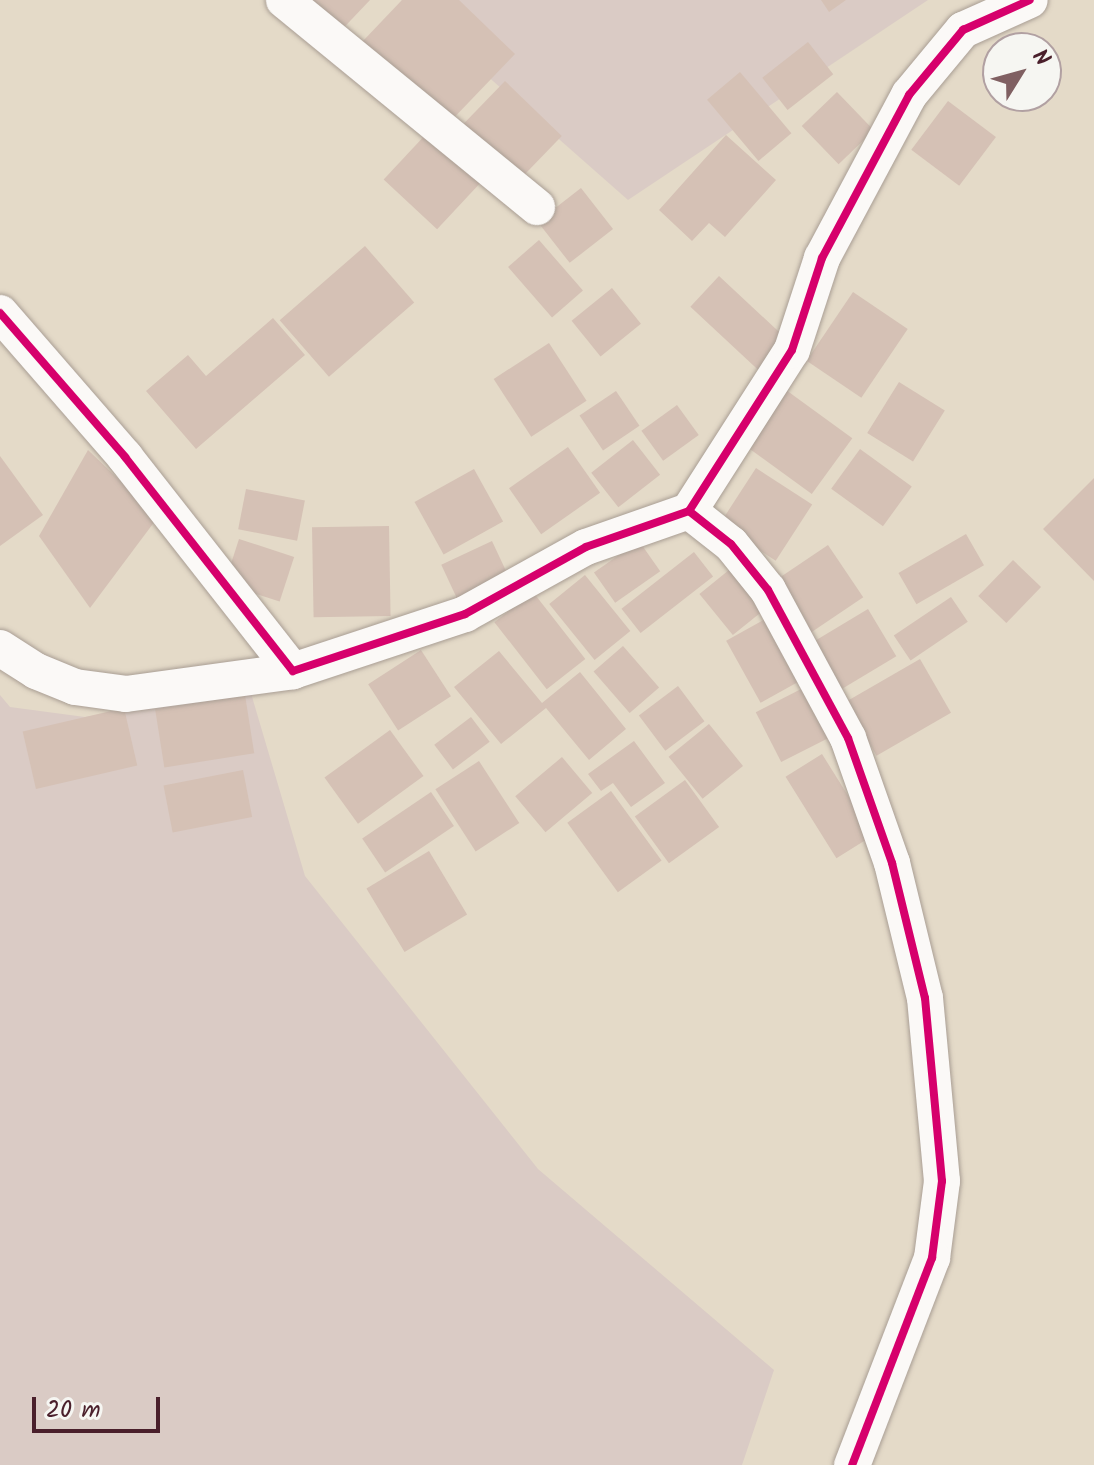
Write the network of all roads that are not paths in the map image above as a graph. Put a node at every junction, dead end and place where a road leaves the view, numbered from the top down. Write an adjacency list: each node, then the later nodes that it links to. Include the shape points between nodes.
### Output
1 (284, 0): 3 (street)
2 (1030, 0): 5 (street, via 963,30 909,95 822,258 792,350)
3 (537, 207)
4 (0, 313): 7 (street, via 125,457)
5 (689, 511): 7 (street, via 586,547 465,614); 8 (street, via 731,544 768,590 848,738 892,863 925,998 942,1181 932,1258)
6 (0, 648): 7 (street, via 75,687 126,694)
7 (293, 671)
8 (852, 1465)

